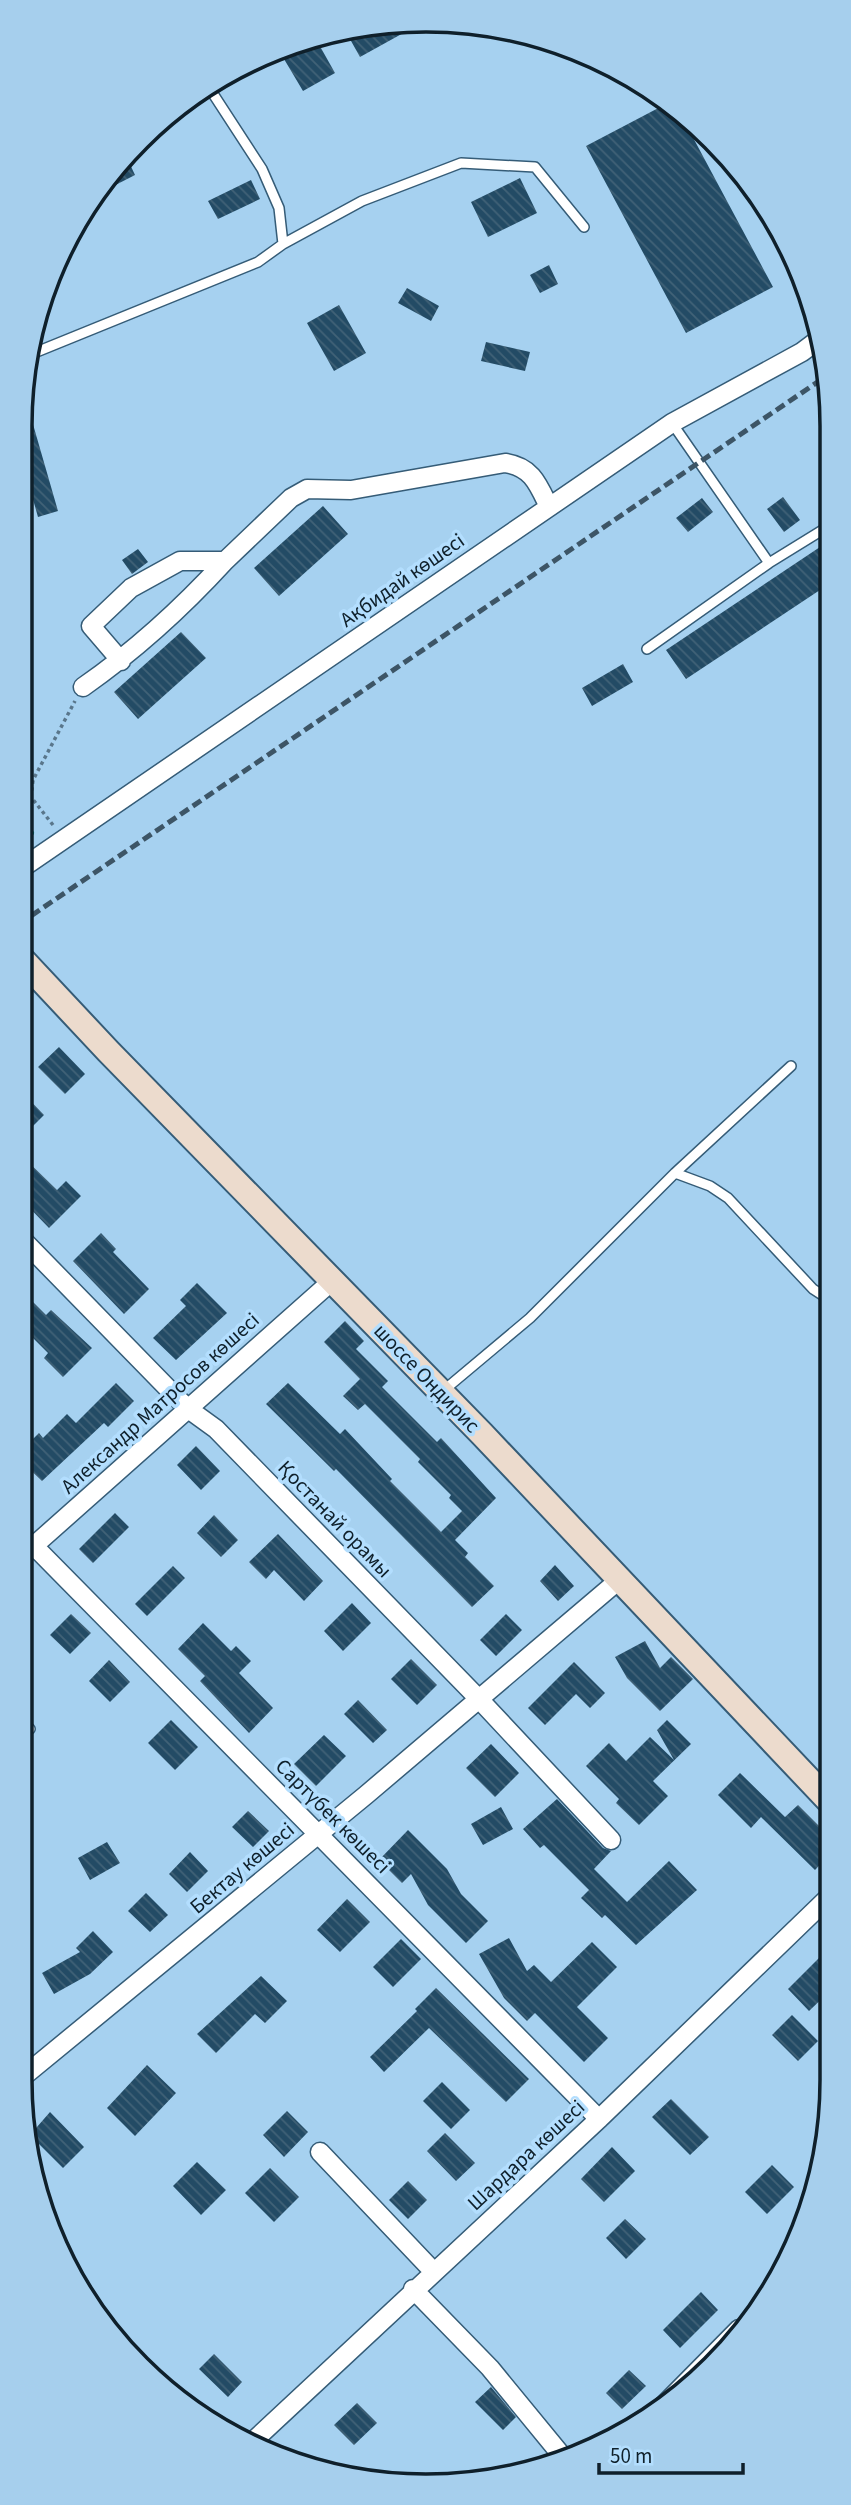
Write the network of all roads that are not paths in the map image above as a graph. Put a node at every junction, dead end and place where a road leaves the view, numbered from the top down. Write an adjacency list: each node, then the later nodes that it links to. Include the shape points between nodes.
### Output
1 (213, 94): 3 (lane, via 262,169 279,208)
2 (584, 227): 3 (lane, via 535,167 461,163 362,201)
3 (283, 244): 5 (lane, via 258,262)
4 (811, 345): 6 (street, Ақбидай көшесі)
5 (39, 351)
6 (672, 423): 7 (street, Ақбидай көшесі); 10 (lane)
7 (550, 507): 9 (street, via 535,477 520,465 505,463 351,490 307,489 291,498); 14 (street, Ақбидай көшесі)
8 (820, 531): 10 (lane)
9 (226, 561): 12 (street, via 187,603); 12 (street, via 180,561 131,588 91,626)
10 (769, 563): 11 (lane)
11 (647, 649)
12 (121, 661): 13 (street)
13 (83, 687)
14 (32, 862)
15 (32, 974): 19 (main road, шоссе Ондирис)
16 (791, 1066): 17 (lane)
17 (675, 1173): 20 (lane, via 728,1198); 21 (lane, via 530,1318)
18 (32, 1249): 22 (street, Қостанай орамы)
19 (332, 1281): 21 (main road, шоссе Ондирис); 22 (street, Александр Матросов көшесі)
20 (820, 1294)
21 (441, 1392): 24 (main road, шоссе Ондирис)
22 (187, 1408): 23 (street, Александр Матросов көшесі); 25 (street, Қостанай орамы, via 216,1429)
23 (34, 1546): 27 (street, Сартүбек көшесі)
24 (619, 1580): 25 (street, Бектау көшесі); 26 (main road, шоссе Ондирис)
25 (477, 1697): 27 (street, Бектау көшесі); 28 (street, Қостанай орамы)
26 (820, 1791)
27 (318, 1833): 30 (street, Бектау көшесі); 31 (street, Сартүбек көшесі)
28 (611, 1840)
29 (820, 1906): 31 (street, Шардара көшесі)
30 (32, 2069)
31 (598, 2119): 33 (street, Шардара көшесі)
32 (320, 2152): 33 (street)
33 (433, 2271): 34 (street, Шардара көшесі)
34 (414, 2289): 35 (street, Шардара көшесі); 36 (street, via 490,2368)
35 (258, 2436)
36 (558, 2451)

